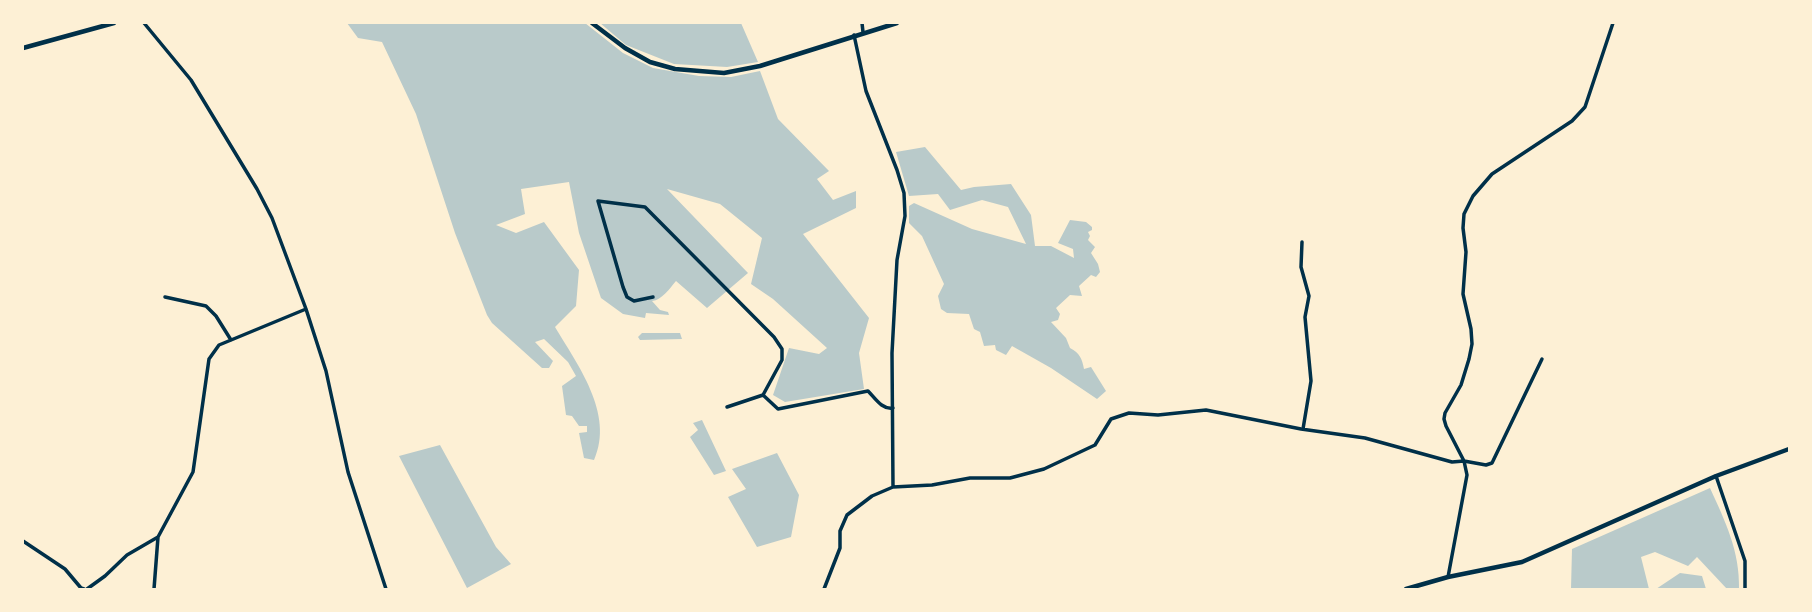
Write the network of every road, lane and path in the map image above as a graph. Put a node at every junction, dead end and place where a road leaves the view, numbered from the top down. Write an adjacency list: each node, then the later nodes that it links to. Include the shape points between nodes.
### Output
1 (114, 23): 9 (street)
2 (144, 23): 13 (street, via 191,80 257,189 272,218)
3 (592, 23): 8 (street, via 624,48 650,62 674,69 724,74 760,66)
4 (862, 23): 7 (street)
5 (897, 23): 7 (street)
6 (1613, 23): 21 (street, via 1585,107 1572,121 1492,174 1472,196 1464,214 1464,294 1472,328 1472,344 1461,385 1444,418)
7 (863, 32): 8 (street)
8 (854, 36): 18 (street, via 866,91 898,170 904,192 906,216 897,260 892,353)
9 (23, 48)
10 (1302, 242): 19 (street, via 1300,260 1309,296 1305,318 1311,381)
11 (165, 296): 14 (street, via 206,306 216,316)
12 (653, 297): 16 (street, via 634,301 627,297 598,201 645,207 774,337 782,349 782,360)
13 (306, 309): 14 (street); 30 (street, via 326,371 348,472)
14 (231, 340): 24 (street, via 219,345 209,359 193,472)
15 (1542, 359): 21 (street, via 1492,463 1486,465)
16 (763, 395): 17 (street); 18 (street, via 778,409 868,391 883,407)
17 (727, 407)
18 (893, 408): 23 (street)
19 (1303, 429): 21 (street, via 1365,438 1452,462); 23 (street, via 1206,410 1158,415 1129,413 1111,419 1095,445 1044,469 1010,478 970,478 932,485)
20 (1789, 449): 22 (street)
21 (1464, 461): 26 (street, via 1468,475)
22 (1716, 476): 26 (street, via 1522,562); 33 (street, via 1745,560)
23 (893, 487): 31 (street, via 872,496 847,515 840,531 840,548)
24 (158, 537): 28 (street, via 128,555); 29 (street)
25 (23, 541): 27 (street, via 65,569)
26 (1448, 577): 32 (street)
27 (84, 589)
28 (87, 589)
29 (154, 589)
30 (386, 589)
31 (824, 589)
32 (1406, 589)
33 (1745, 589)

